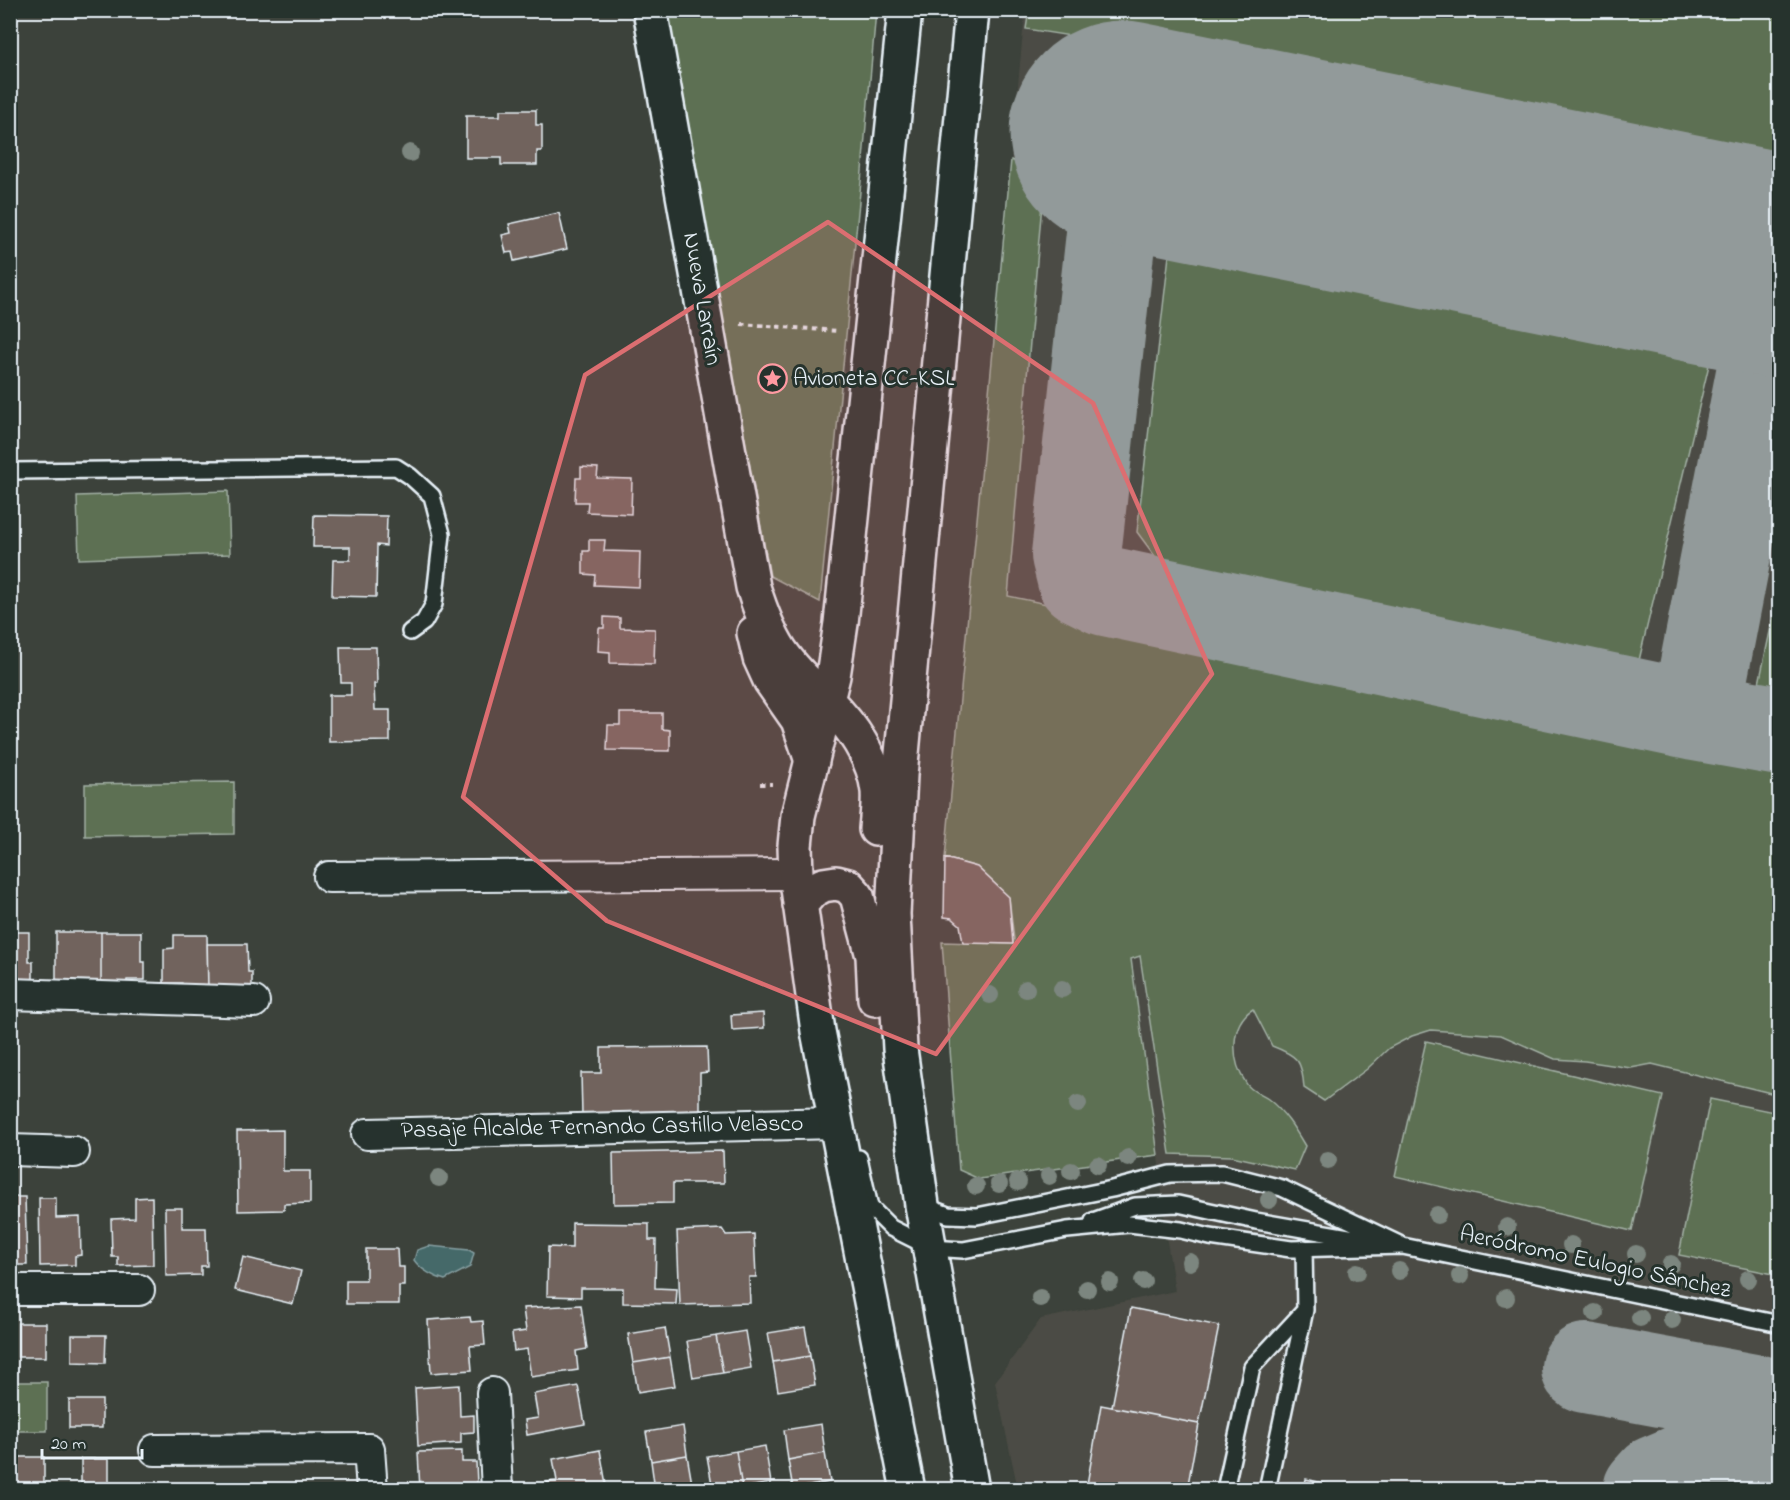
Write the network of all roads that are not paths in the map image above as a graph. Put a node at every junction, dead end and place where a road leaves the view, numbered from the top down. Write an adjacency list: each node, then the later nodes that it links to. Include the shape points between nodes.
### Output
1 (650, 10): 5 (main road, Nueva Larraín)
2 (905, 10): 7 (main road, via 842,623)
3 (972, 10): 16 (main road, via 900,775 893,914 900,1049)
4 (10, 471): 6 (lane, via 396,467 432,496 442,534 434,604 424,622)
5 (753, 587): 7 (main road, Nueva Larraín, via 777,648); 8 (main road, Nueva Larraín, via 753,625 760,658 798,720)
6 (410, 632)
7 (828, 702): 8 (main road); 11 (main road, Nueva Larraín, via 861,745 878,792)
8 (812, 761): 10 (main road, via 798,816)
9 (329, 877): 10 (street)
10 (798, 890): 11 (main road, via 812,891 836,883 848,886 857,896); 14 (main road)
11 (873, 956): 16 (main road, via 877,1046)
12 (10, 994): 13 (street)
13 (254, 1002)
14 (819, 1031): 15 (lane); 17 (main road)
15 (841, 1069)
16 (908, 1108): 21 (main road)
17 (849, 1126): 18 (street, Pasaje Alcalde Fernando Castillo Velasco); 24 (lane, via 870,1207 891,1228); 34 (main road)
18 (367, 1134)
19 (10, 1150): 20 (street)
20 (74, 1152)
21 (922, 1205): 23 (lane, Aeródromo Eulogio Sánchez, via 948,1215 977,1216 1170,1174 1222,1173 1282,1188); 24 (main road)
22 (1067, 1230): 23 (lane, Aeródromo Eulogio Sánchez, via 1136,1206 1178,1204); 24 (lane, Aeródromo Eulogio Sánchez, via 963,1250); 25 (lane, Aeródromo Eulogio Sánchez, via 1129,1224)
23 (1402, 1246): 25 (lane, Aeródromo Eulogio Sánchez); 29 (lane, Aeródromo Eulogio Sánchez)
24 (931, 1248): 35 (main road)
25 (1304, 1248): 28 (lane)
26 (10, 1290): 27 (street)
27 (139, 1290)
28 (1305, 1310): 36 (lane, via 1252,1367); 37 (lane)
29 (1779, 1324)
30 (492, 1393): 33 (street)
31 (155, 1450): 32 (street, via 369,1449)
32 (372, 1490)
33 (497, 1490)
34 (908, 1490)
35 (972, 1490)
36 (1226, 1490)
37 (1267, 1490)

